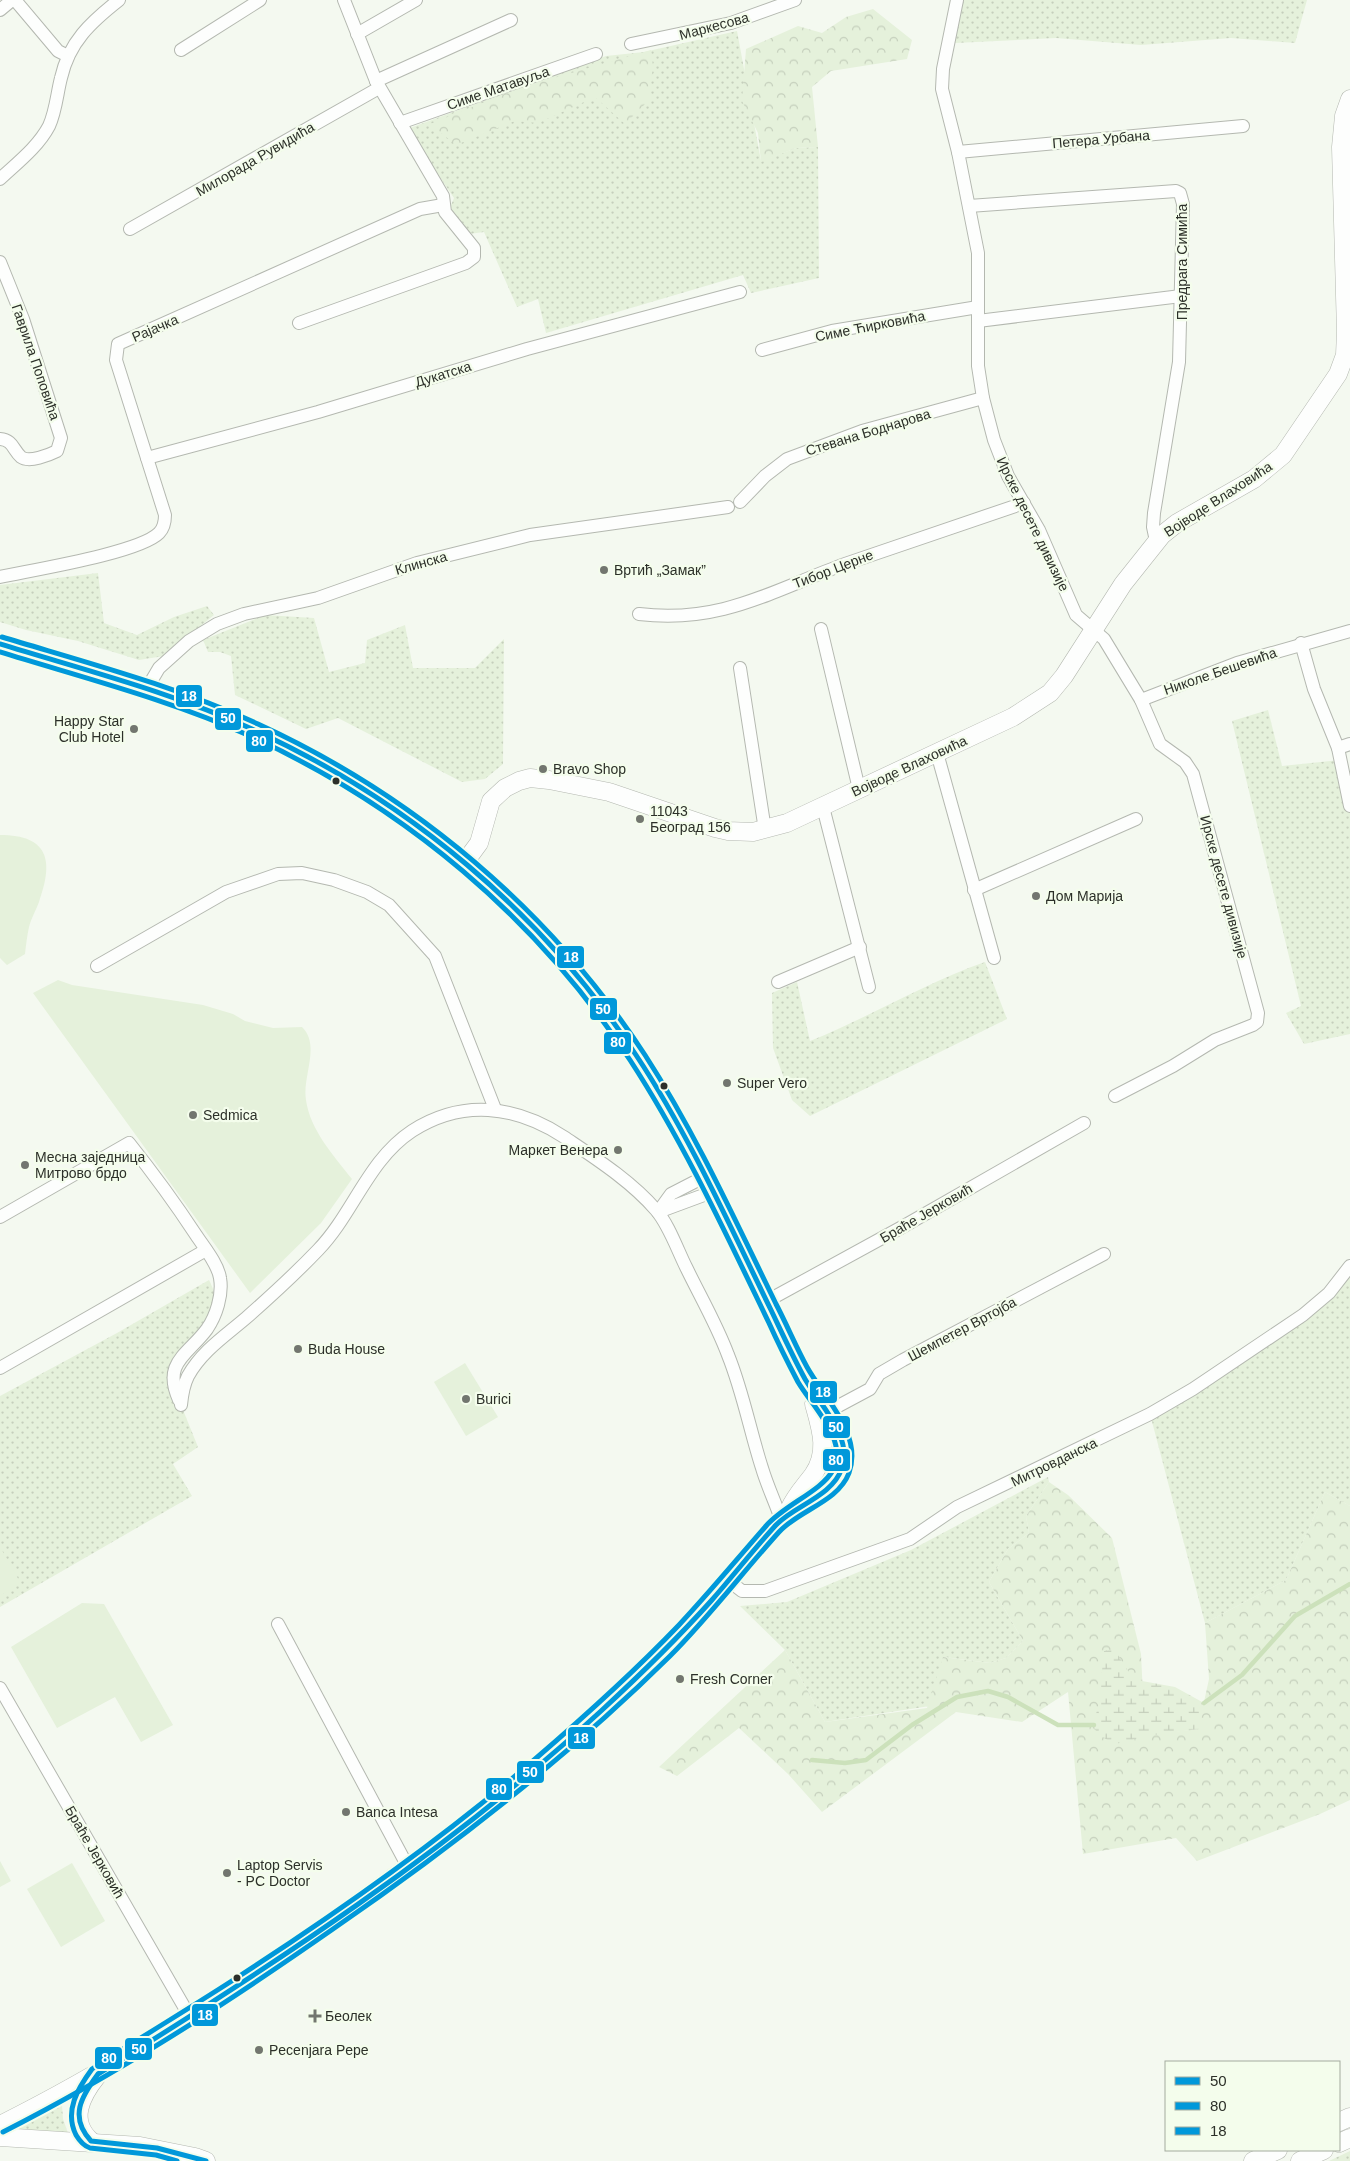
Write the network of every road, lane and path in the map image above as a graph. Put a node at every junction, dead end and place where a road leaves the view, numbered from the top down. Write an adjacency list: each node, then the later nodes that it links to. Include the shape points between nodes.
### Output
1 (14, 0): 8 (street); 14 (street, via 58,52)
2 (119, 0): 14 (street, via 85,28)
3 (260, 0): 12 (street)
4 (344, 0): 10 (street)
5 (416, 0): 10 (street)
6 (795, 0): 11 (street, Маркесова, via 731,23)
7 (957, 0): 19 (street, Ирске десете дивизије, via 942,89)
8 (0, 10)
9 (510, 20): 15 (street, Милорада Рувидића)
10 (357, 34): 15 (street)
11 (631, 44)
12 (181, 50)
13 (596, 54): 17 (street, Симе Матавуља)
14 (68, 56): 20 (street, via 46,131)
15 (378, 84): 17 (street); 23 (street, Милорада Рувидића)
16 (1350, 99): 31 (main road, Војводе Влаховића, via 1344,116 1341,147)
17 (400, 123): 21 (street, via 443,196)
18 (1243, 126): 19 (street, Петера Урбана)
19 (958, 152): 22 (street, Ирске десете дивизије)
20 (0, 180)
21 (443, 205): 29 (street, via 474,248 474,257 470,261); 34 (street, Рајачка, via 420,209 118,344 116,360)
22 (970, 206): 26 (street, Предрага Симића, via 1176,191 1180,193 1183,204); 27 (street, Ирске десете дивизије, via 979,261)
23 (130, 230)
24 (0, 262): 33 (street, Гаврила Поповића, via 23,319 61,433 57,451 30,459 20,456 12,444)
25 (740, 292): 34 (street, Дукатска, via 527,349 318,412)
26 (1181, 296): 28 (street); 37 (street, Предрага Симића, via 1179,362 1152,527)
27 (978, 307): 28 (street, Ирске десете дивизије); 30 (street, Симе Ћирковића, via 832,331)
28 (978, 321): 32 (street, Ирске десете дивизије, via 978,366)
29 (299, 323)
30 (762, 350)
31 (1347, 354): 37 (main road, Војводе Влаховића, via 1323,398 1276,462 1245,485 1177,523)
32 (983, 398): 35 (street, Ирске десете дивизије, via 1000,457); 36 (street, Стевана Боднарова, via 862,431 786,459)
33 (0, 439)
34 (147, 458): 38 (street, Рајачка, via 165,515 164,526 159,532 142,543 110,553)
35 (1024, 503): 39 (street, Тибор Церне, via 868,556 738,606 690,616); 40 (street, Ирске десете дивизије, via 1076,615)
36 (734, 505): 46 (street, Клинска, via 530,535 418,563 318,598 244,614 217,624 189,641 159,668)
37 (1156, 541): 40 (main road, Војводе Влаховића)
38 (0, 577)
39 (638, 614)
40 (1093, 628): 47 (street, Ирске десете дивизије, via 1104,639); 49 (main road, Војводе Влаховића, via 1050,693 1013,716)
41 (821, 629): 50 (street)
42 (1350, 631): 43 (street, Николе Бешевића)
43 (1301, 643): 47 (street, Николе Бешевића, via 1237,663); 48 (street, via 1314,688)
44 (0, 644): 46 (main road)
45 (740, 668): 54 (street)
46 (146, 690): 55 (main road, via 246,726 298,752 385,802)
47 (1141, 700): 62 (street, Ирске десете дивизије, via 1160,744 1185,762 1193,774 1258,1018 1253,1025 1215,1040)
48 (1344, 746): 51 (street)
49 (937, 752): 50 (main road, Војводе Влаховића); 56 (street)
50 (860, 789): 52 (main road, Војводе Влаховића)
51 (1350, 806)
52 (823, 807): 54 (main road, Војводе Влаховића); 57 (street)
53 (1136, 819): 56 (street)
54 (765, 830): 55 (main road, Војводе Влаховића, via 728,831 609,792 530,778 505,788 491,801 479,843)
55 (465, 862): 65 (main road, via 500,892 581,979 636,1056 684,1136)
56 (974, 890): 58 (street)
57 (860, 947): 60 (street); 61 (street)
58 (994, 958)
59 (97, 966): 63 (street, via 226,892 261,879 302,873 358,889 389,906 435,956)
60 (778, 982)
61 (869, 987)
62 (1115, 1096)
63 (494, 1109): 66 (street, via 555,1131 601,1162); 68 (street, via 459,1112 436,1119 397,1143 381,1160 350,1210 320,1248 200,1360 183,1387 182,1405 175,1390 174,1370 186,1350 207,1328 221,1289 220,1275)
64 (1084, 1123): 71 (street, Браће Јерковић)
65 (708, 1184): 66 (street, via 671,1194); 71 (main road)
66 (658, 1212): 75 (street, via 728,1353 740,1385 762,1469)
67 (0, 1217): 68 (street, via 129,1143 159,1180)
68 (206, 1250): 72 (street)
69 (1104, 1254): 74 (street, Шемпетер Вртојба, via 896,1364 879,1374 870,1389)
70 (1350, 1266): 76 (street, Митровданска, via 1329,1293 1304,1315 1193,1389 1106,1436 957,1507 910,1539 765,1591 742,1591)
71 (766, 1301): 73 (main road)
72 (0, 1368)
73 (809, 1386): 74 (main road); 75 (main road, via 821,1426 823,1454 820,1464)
74 (827, 1412): 75 (main road, via 845,1452 840,1476)
75 (784, 1516): 76 (main road)
76 (729, 1581): 79 (main road, via 664,1651 590,1721 484,1811)
77 (278, 1624): 79 (street)
78 (0, 1688): 80 (street, Браће Јерковић)
79 (408, 1867): 80 (main road)
80 (190, 2017): 81 (main road)
81 (98, 2074): 82 (main road); 84 (main road, via 83,2096 78,2111 80,2128)
82 (0, 2125)
83 (0, 2137): 84 (main road)
84 (91, 2142): 87 (main road, via 157,2148)
85 (1276, 2151): 88 (main road)
86 (1322, 2151): 89 (main road)
87 (206, 2161)
88 (1253, 2161)
89 (1300, 2161)

